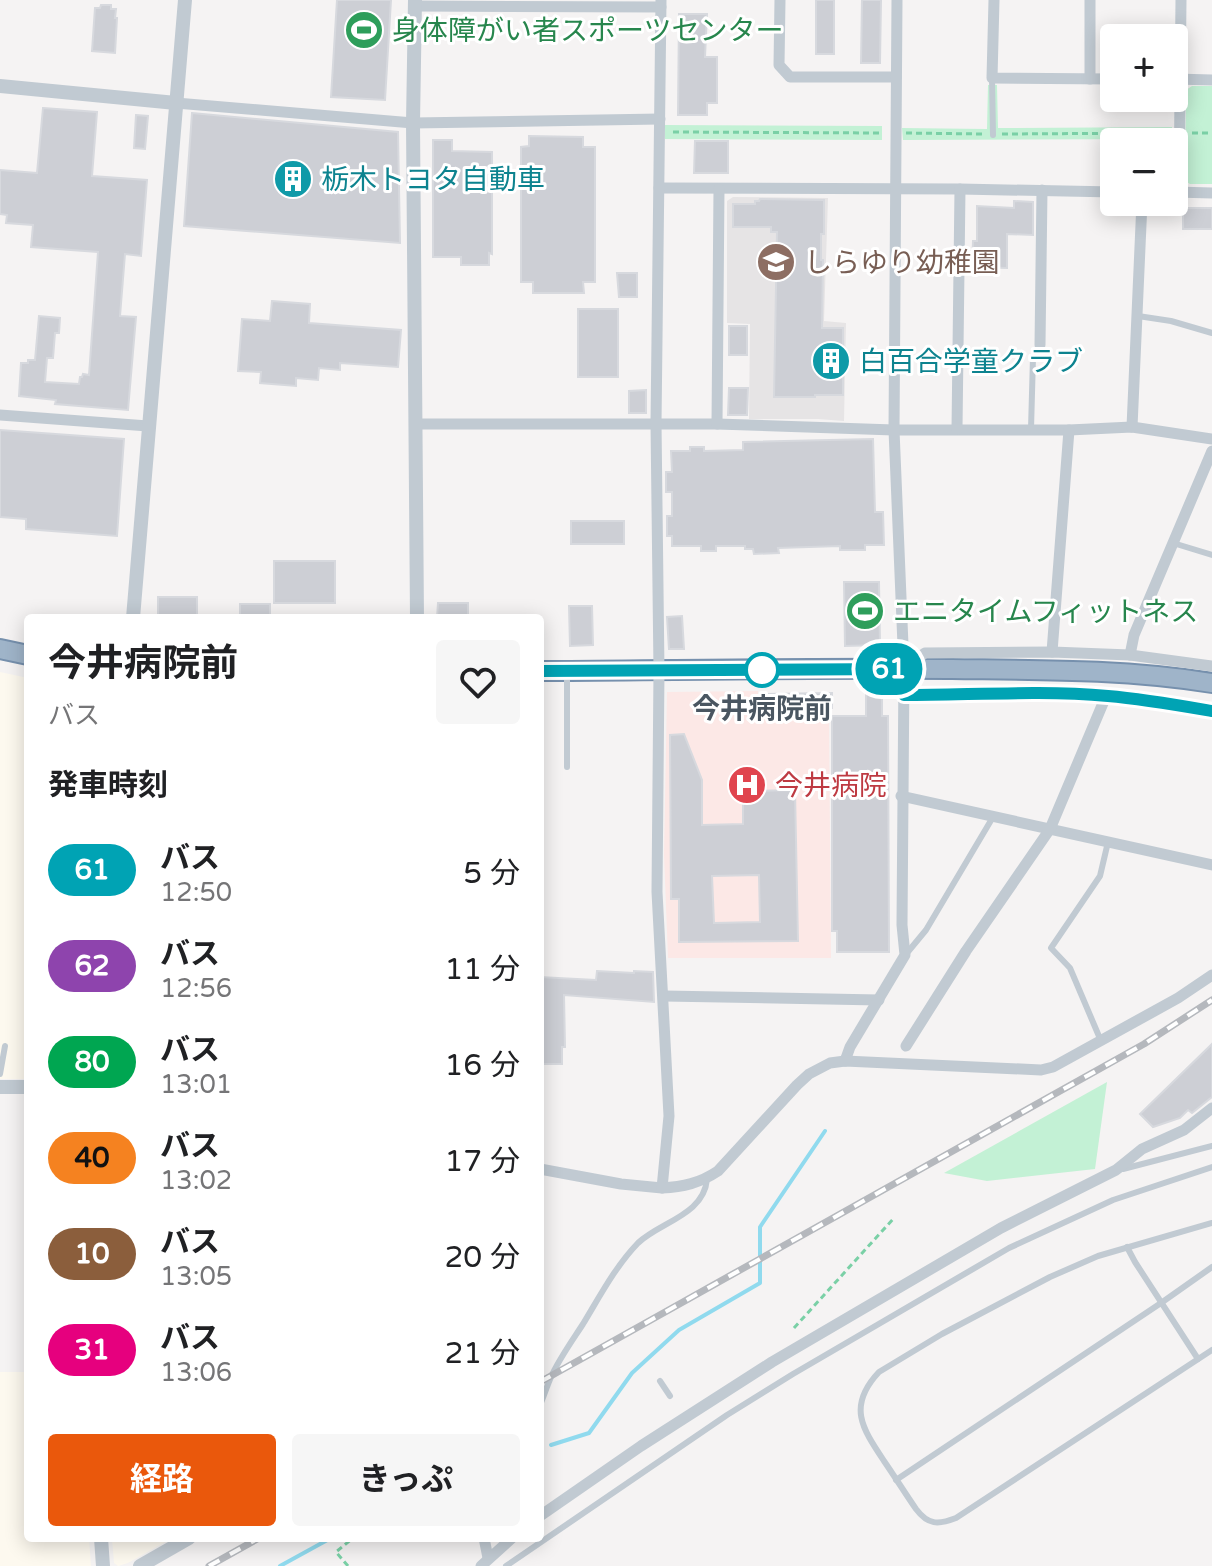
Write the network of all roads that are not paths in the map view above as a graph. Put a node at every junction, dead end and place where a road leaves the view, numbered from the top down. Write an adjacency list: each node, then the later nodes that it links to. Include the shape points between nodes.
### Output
1 (185, 0): 17 (street)
2 (780, 0): 10 (street, via 779,65 790,77)
3 (897, 0): 10 (street)
4 (994, 0): 11 (street)
5 (1090, 0): 12 (street)
6 (1181, 0): 9 (street)
7 (415, 3): 8 (street); 19 (street)
8 (661, 3): 18 (street)
9 (1180, 24)
10 (896, 77): 24 (street)
11 (992, 78): 12 (street); 20 (lane)
12 (1090, 79): 13 (street)
13 (1100, 79)
14 (1188, 79): 15 (street)
15 (1212, 80)
16 (0, 86): 17 (street)
17 (176, 103): 19 (street); 37 (street)
18 (660, 119): 19 (street); 21 (street)
19 (413, 123): 35 (street)
20 (993, 135)
21 (659, 188): 22 (street); 34 (street)
22 (719, 189): 24 (street); 36 (street)
23 (960, 189): 24 (street); 25 (street); 39 (street)
24 (895, 190): 41 (street)
25 (1042, 190): 26 (street); 32 (street)
26 (1100, 192)
27 (1188, 192): 28 (street)
28 (1212, 193)
29 (1141, 216): 30 (street)
30 (1137, 316): 31 (lane); 38 (street)
31 (1212, 333)
32 (1040, 345): 40 (lane, via 1033,357)
33 (0, 415): 37 (street)
34 (656, 423): 35 (street); 36 (street); 56 (street)
35 (416, 424): 48 (street)
36 (717, 424): 41 (street)
37 (148, 426): 47 (street)
38 (1132, 427): 42 (street); 43 (street)
39 (957, 429): 40 (street); 41 (street)
40 (1031, 429): 42 (street)
41 (894, 430): 53 (street)
42 (1069, 430): 50 (street)
43 (1212, 439)
44 (1212, 451): 45 (street)
45 (1173, 543): 46 (lane); 52 (street)
46 (1212, 555)
47 (133, 614)
48 (417, 614)
49 (0, 649): 51 (highway)
50 (1052, 652): 52 (street); 53 (street, via 925,653)
51 (24, 654)
52 (1130, 655): 57 (street)
53 (904, 669): 56 (highway); 57 (highway); 58 (street)
54 (544, 671): 55 (highway)
55 (567, 671): 56 (highway); 61 (lane)
56 (659, 671): 69 (street, via 657,892)
57 (1209, 677)
58 (904, 695): 59 (street); 62 (street)
59 (1106, 696): 60 (street); 64 (street)
60 (1212, 711)
61 (567, 767)
62 (901, 796): 63 (street); 67 (street)
63 (994, 817): 64 (street); 67 (lane, via 926,930)
64 (1050, 829): 65 (street); 73 (street)
65 (1108, 842): 66 (street); 71 (lane, via 1100,876 1051,948 1070,968)
66 (1212, 865)
67 (905, 955): 70 (street)
68 (1212, 975): 71 (street)
69 (664, 996): 70 (street); 84 (street, via 669,1116)
70 (879, 1000): 74 (street)
71 (1101, 1041): 74 (street, via 1041,1070)
72 (5, 1046): 75 (lane)
73 (906, 1046)
74 (845, 1061): 83 (street, via 809,1074)
75 (0, 1074)
76 (0, 1087): 77 (street)
77 (24, 1087)
78 (1212, 1108): 82 (street)
79 (1212, 1146): 82 (lane)
80 (1212, 1167): 96 (lane, via 1113,1200 1009,1248 727,1415)
81 (544, 1170): 84 (street)
82 (1116, 1170): 95 (street, via 1001,1228 772,1362)
83 (707, 1179): 84 (street); 92 (lane, via 686,1214 653,1231 621,1262)
84 (662, 1188)
85 (1212, 1223): 86 (lane)
86 (1127, 1247): 88 (lane); 94 (lane, via 1031,1286 879,1372 862,1395 860,1414 865,1432)
87 (1212, 1267): 88 (lane)
88 (1161, 1303): 90 (lane); 94 (lane)
89 (1212, 1350): 90 (lane)
90 (1198, 1359): 94 (lane, via 956,1518 940,1523 923,1519)
91 (660, 1381): 93 (lane)
92 (544, 1394)
93 (670, 1396)
94 (896, 1480)
95 (544, 1513)
96 (544, 1540)
97 (101, 1542): 102 (street)
98 (182, 1542): 103 (street)
99 (507, 1542): 101 (street)
100 (541, 1542): 104 (lane)
101 (484, 1562)
102 (103, 1566)
103 (140, 1566)
104 (506, 1566)

